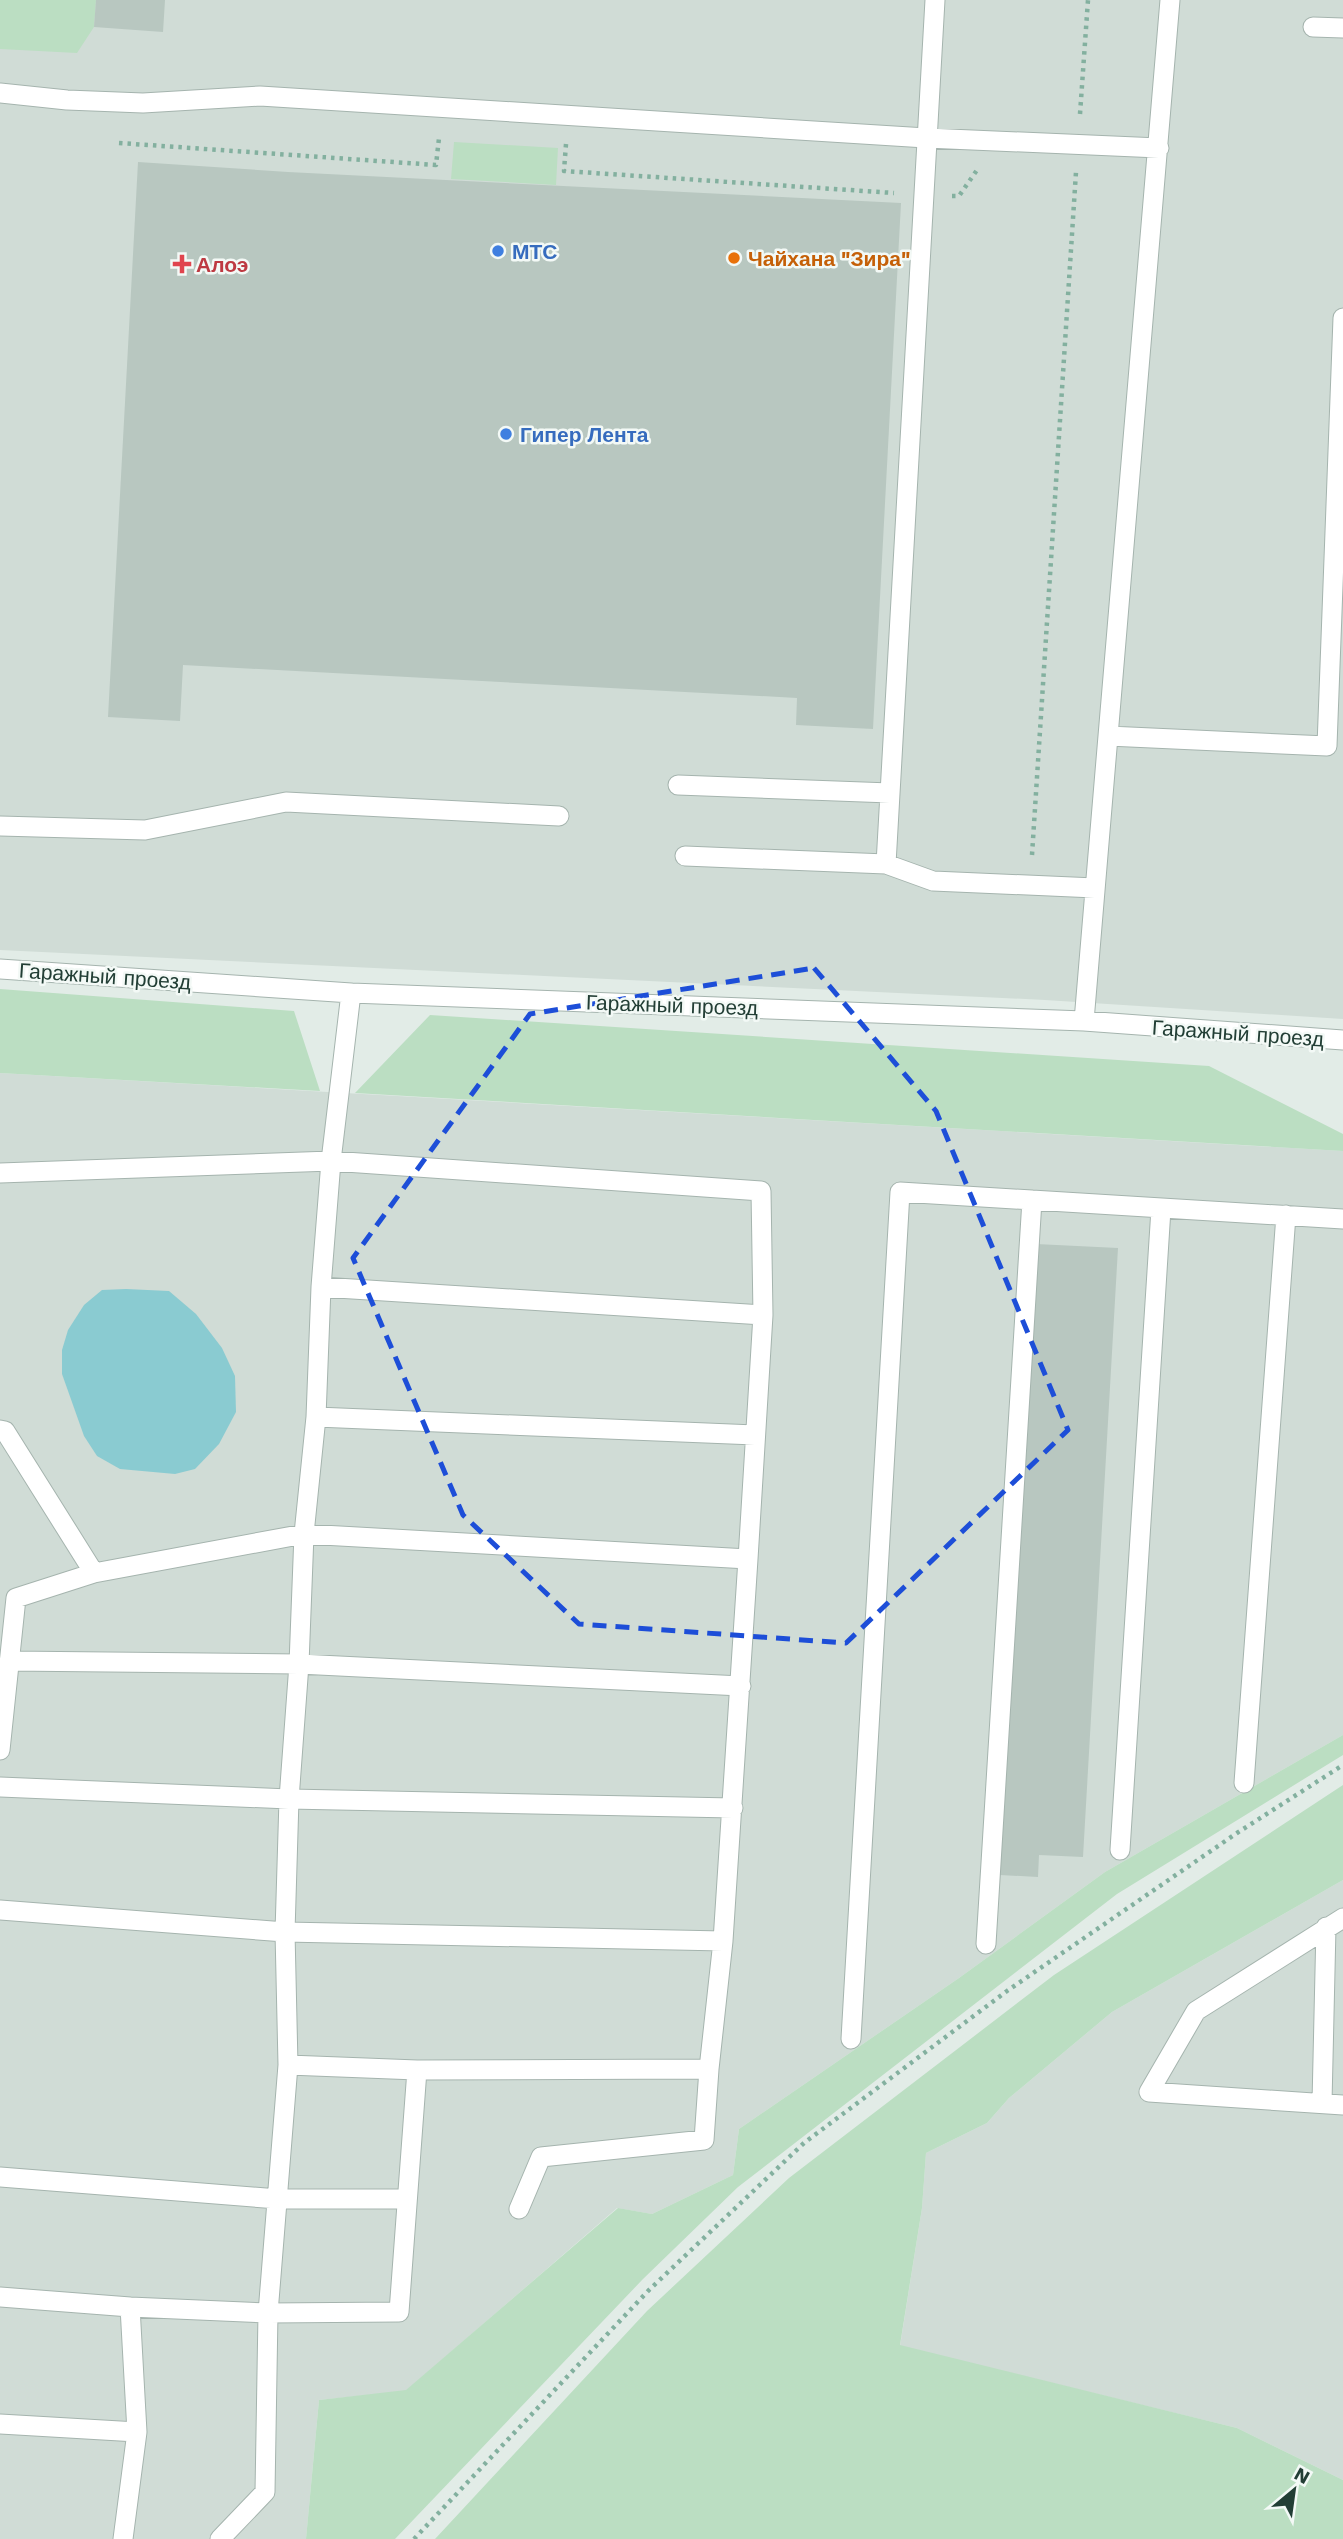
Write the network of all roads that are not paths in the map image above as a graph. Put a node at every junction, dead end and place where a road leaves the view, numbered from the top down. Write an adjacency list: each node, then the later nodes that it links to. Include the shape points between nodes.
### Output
1 (935, 0): 6 (lane)
2 (1170, 0): 7 (lane)
3 (1313, 27): 4 (lane)
4 (1343, 29)
5 (0, 93): 6 (lane, via 143,103 260,96)
6 (926, 138): 7 (lane); 11 (lane)
7 (1158, 148): 9 (lane)
8 (1343, 318): 9 (lane, via 1327,746)
9 (1108, 736): 16 (lane)
10 (678, 785): 11 (lane)
11 (890, 793): 15 (lane)
12 (559, 816): 13 (lane, via 286,802 145,830)
13 (0, 826)
14 (685, 856): 15 (lane)
15 (886, 864): 16 (lane, via 933,881)
16 (1095, 888): 19 (lane)
17 (0, 969): 18 (lane, Гаражный проезд)
18 (351, 993): 19 (lane, Гаражный проезд); 21 (lane)
19 (1084, 1021): 20 (lane, Гаражный проезд)
20 (1343, 1041)
21 (331, 1161): 22 (lane); 27 (lane); 28 (lane, via 761,1191)
22 (0, 1173)
23 (1032, 1200): 24 (lane); 48 (lane); 49 (lane, via 900,1192)
24 (1161, 1209): 25 (lane); 43 (lane)
25 (1286, 1215): 26 (lane); 39 (lane)
26 (1343, 1219)
27 (321, 1287): 28 (lane); 29 (lane)
28 (763, 1315): 31 (lane)
29 (316, 1417): 31 (lane); 32 (lane)
30 (0, 1430): 34 (lane, via 5,1431)
31 (755, 1435): 33 (lane)
32 (303, 1534): 33 (lane); 34 (lane); 36 (lane)
33 (748, 1559): 37 (lane)
34 (94, 1573): 35 (lane, via 16,1598)
35 (9, 1661): 36 (lane); 38 (lane)
36 (299, 1664): 37 (lane); 41 (lane)
37 (741, 1686): 42 (lane)
38 (0, 1750)
39 (1244, 1783)
40 (0, 1787): 41 (lane)
41 (289, 1799): 42 (lane); 46 (lane)
42 (733, 1808): 47 (lane)
43 (1120, 1850)
44 (0, 1910): 46 (lane)
45 (1334, 1922): 53 (lane); 53 (lane, via 1196,2011 1149,2092)
46 (285, 1932): 47 (lane); 50 (lane)
47 (723, 1941): 51 (lane)
48 (986, 1944)
49 (851, 2039)
50 (288, 2065): 52 (lane); 56 (lane)
51 (709, 2069): 52 (lane); 58 (lane, via 704,2140 541,2157)
52 (417, 2070): 57 (lane)
53 (1322, 2103): 54 (lane)
54 (1343, 2105)
55 (0, 2177): 56 (lane)
56 (278, 2199): 57 (lane); 61 (lane)
57 (407, 2199): 61 (lane, via 399,2312)
58 (519, 2209)
59 (0, 2297): 60 (lane)
60 (130, 2307): 61 (lane); 63 (lane)
61 (268, 2313): 65 (lane, via 265,2492)
62 (0, 2424): 63 (lane)
63 (137, 2432): 64 (lane)
64 (123, 2539)
65 (220, 2539)

